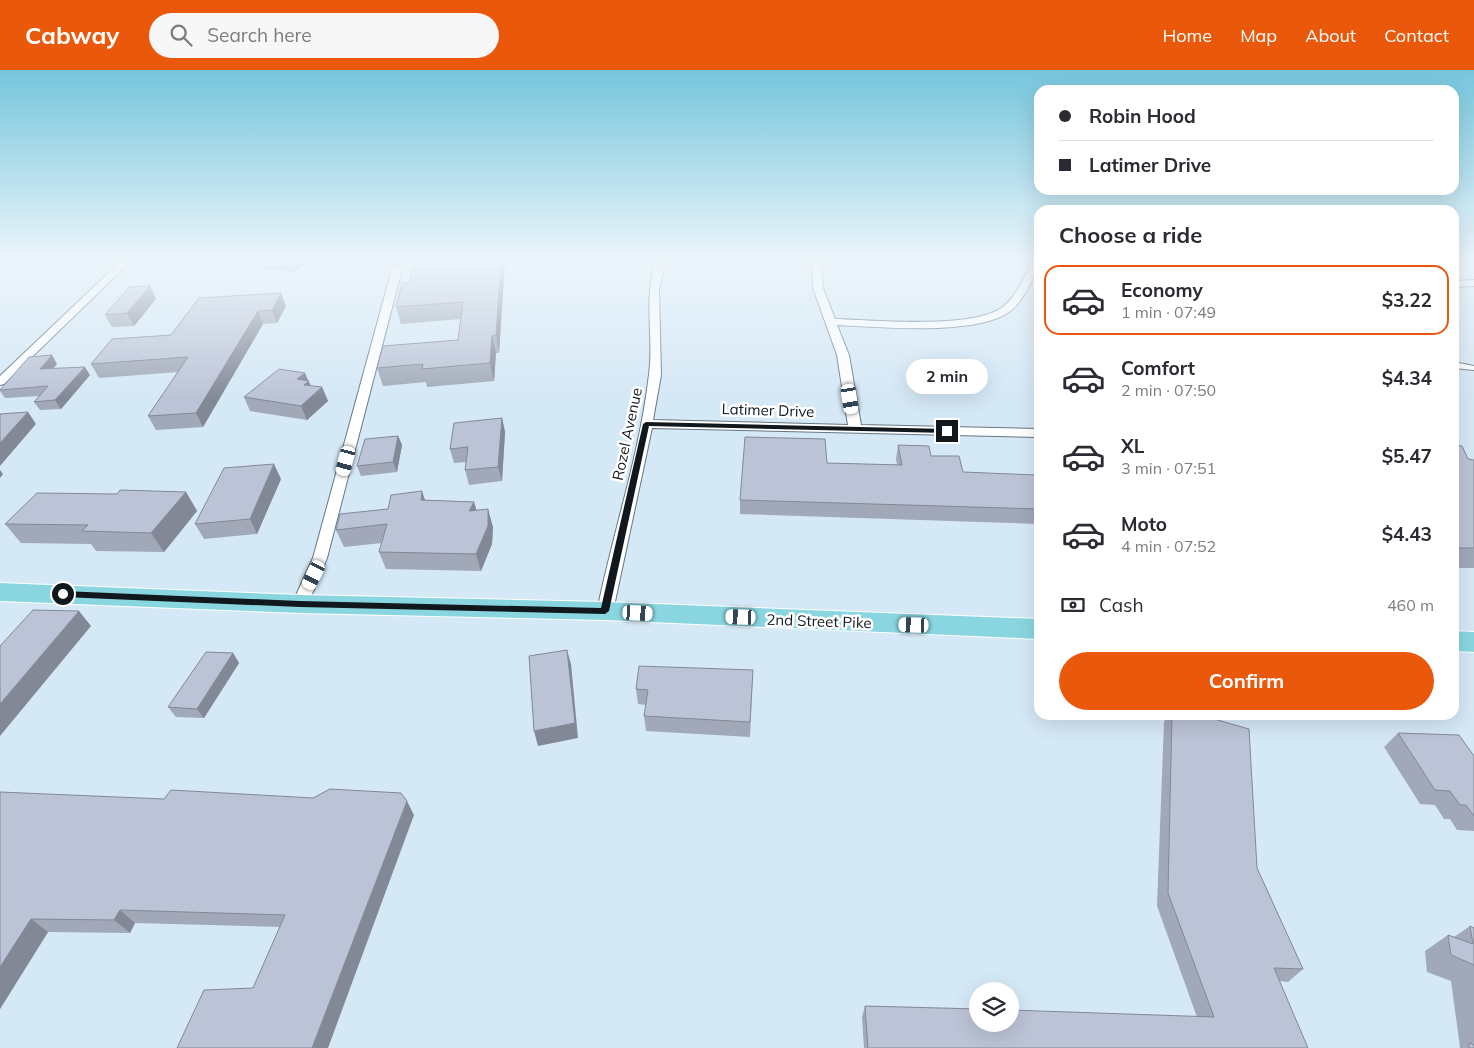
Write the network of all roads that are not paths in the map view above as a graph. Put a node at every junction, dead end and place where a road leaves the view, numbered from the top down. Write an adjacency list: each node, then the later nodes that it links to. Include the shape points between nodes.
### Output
1 (77, 308): 9 (street)
2 (387, 308): 14 (street, via 320,558)
3 (654, 308): 10 (street, Rozel Avenue, via 656,370)
4 (826, 308): 6 (street)
5 (1009, 308): 6 (street, via 990,318 951,323)
6 (831, 322): 11 (street, via 843,355)
7 (1459, 365): 8 (street)
8 (1470, 368)
9 (0, 382)
10 (646, 424): 11 (street, Latimer Drive); 15 (street, Rozel Avenue)
11 (855, 429): 12 (street, Latimer Drive)
12 (1034, 433)
13 (0, 592): 14 (main road, 2nd Street Pike)
14 (300, 604): 15 (main road, 2nd Street Pike)
15 (605, 611): 16 (main road, 2nd Street Pike)
16 (1034, 629)
17 (1459, 641): 18 (main road)
18 (1474, 642)

